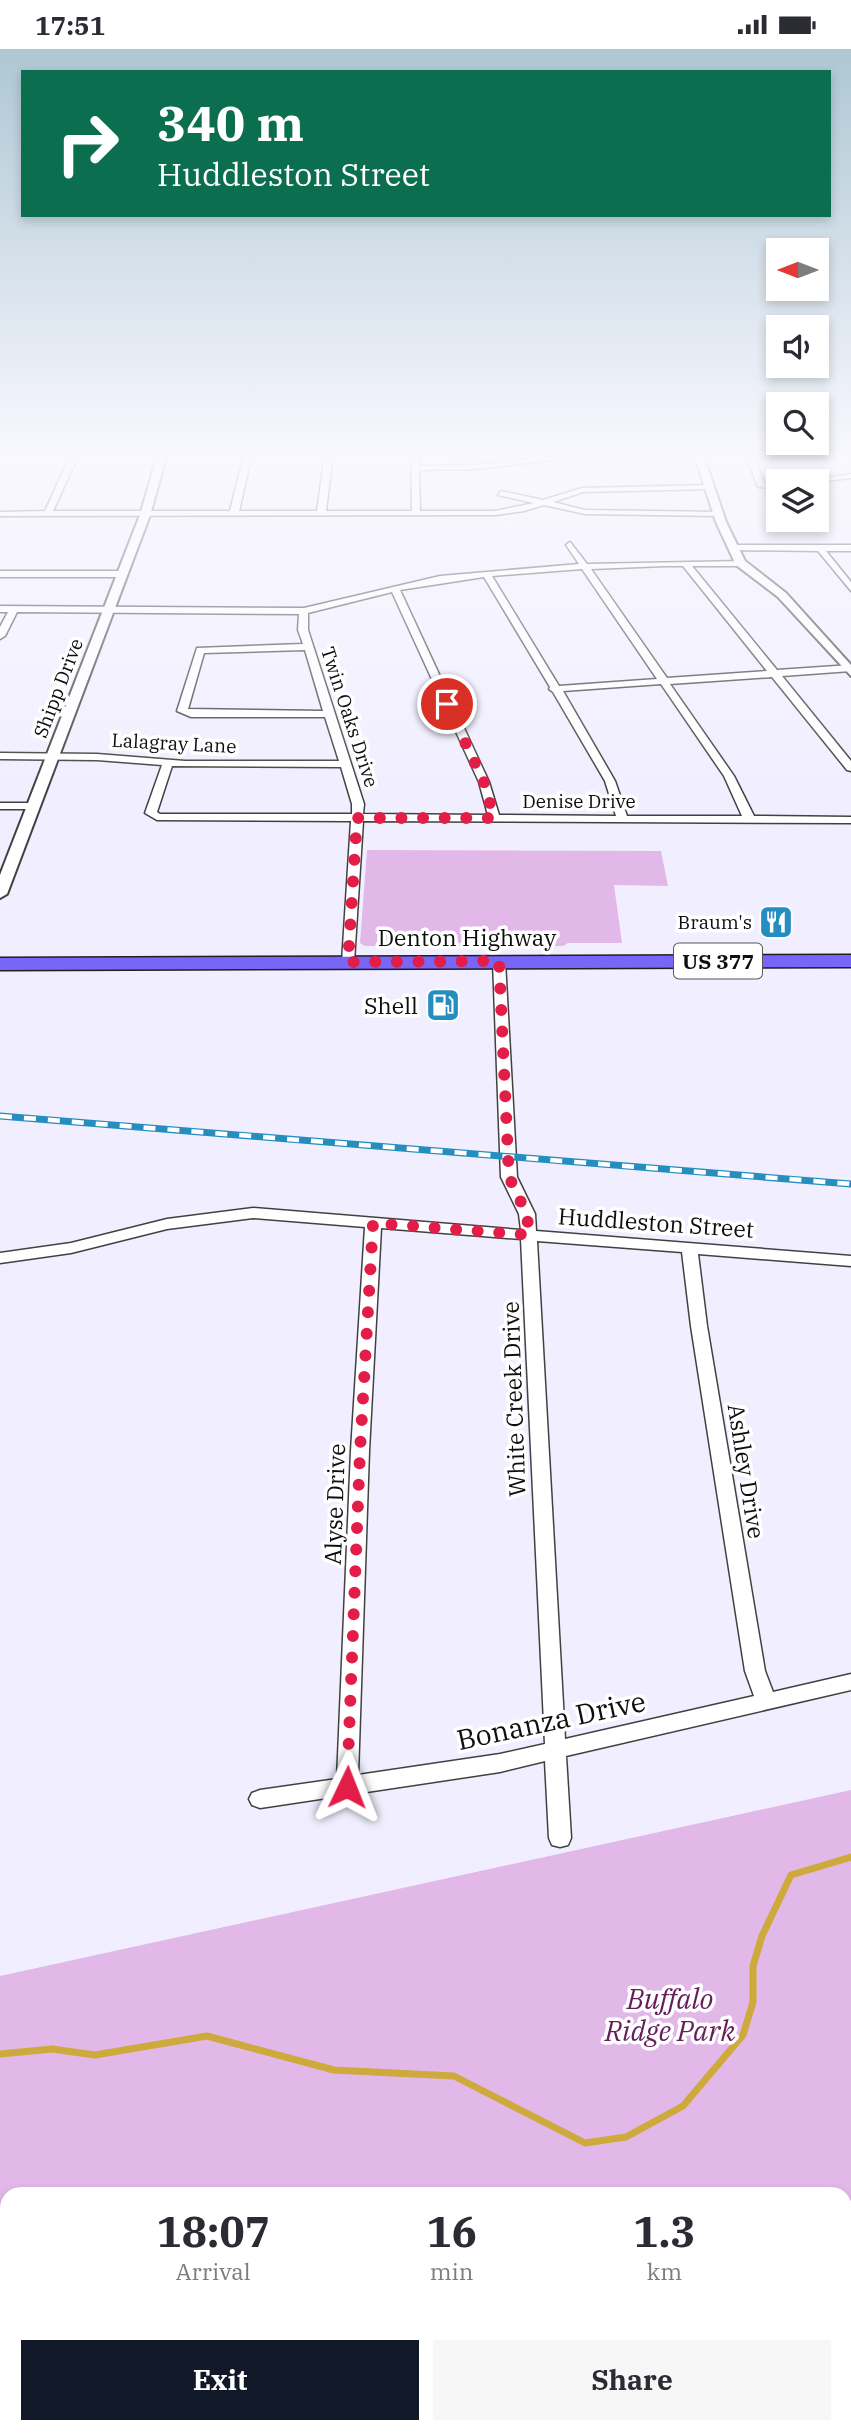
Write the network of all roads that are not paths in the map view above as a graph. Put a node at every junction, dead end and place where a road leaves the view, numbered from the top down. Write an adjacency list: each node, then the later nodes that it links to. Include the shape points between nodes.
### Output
1 (125, 565): 8 (street, Shipp Drive)
2 (581, 565): 9 (street)
3 (584, 565): 20 (street)
4 (687, 565): 19 (street)
5 (743, 565): 18 (street, via 782,595)
6 (833, 565): 10 (street)
7 (0, 573): 8 (street)
8 (121, 574): 14 (street, Shipp Drive)
9 (487, 574): 11 (street, via 437,579); 21 (street)
10 (851, 588)
11 (396, 591): 15 (street); 31 (street, via 484,782)
12 (0, 609): 13 (street)
13 (13, 609): 14 (street); 16 (street)
14 (108, 610): 15 (street); 24 (street, Shipp Drive)
15 (304, 611): 17 (street, Twin Oaks Drive)
16 (0, 636)
17 (308, 647): 22 (street, Twin Oaks Drive); 22 (street, via 200,650 182,711)
18 (850, 669): 19 (street)
19 (773, 673): 20 (street); 27 (street)
20 (664, 681): 21 (street); 32 (street, via 730,776)
21 (554, 689): 33 (street, via 610,781)
22 (330, 714): 26 (street, Twin Oaks Drive)
23 (0, 756): 24 (street, Lalagray Lane)
24 (52, 757): 25 (street, Lalagray Lane); 29 (street, Shipp Drive)
25 (168, 763): 26 (street, Lalagray Lane); 30 (street, Denise Drive, via 151,813 157,817)
26 (346, 764): 30 (street, Twin Oaks Drive, via 358,804)
27 (851, 768)
28 (0, 806): 29 (street)
29 (33, 806): 35 (street, Shipp Drive)
30 (357, 818): 31 (street, Denise Drive); 39 (street, Twin Oaks Drive)
31 (494, 818): 33 (street, Denise Drive)
32 (749, 818): 33 (street, Denise Drive); 34 (street, Denise Drive)
33 (623, 820)
34 (851, 820)
35 (6, 860): 36 (street, Shipp Drive)
36 (0, 894)
37 (499, 961): 38 (main road, Denton Highway / US 377); 39 (main road, Denton Highway / US 377); 42 (street, White Creek Drive, via 508,1167 513,1190 527,1215)
38 (851, 961)
39 (348, 962): 40 (main road, Denton Highway / US 377)
40 (0, 964)
41 (373, 1223): 42 (street, Huddleston Street); 44 (street, Huddleston Street, via 242,1214 167,1224 71,1248); 49 (street, Alyse Drive)
42 (529, 1235): 43 (street, Huddleston Street); 48 (street, White Creek Drive)
43 (689, 1247): 45 (street, Huddleston Street); 47 (street, Ashley Drive, via 753,1658)
44 (0, 1258)
45 (851, 1261)
46 (851, 1682): 47 (street, Bonanza Drive)
47 (766, 1701): 48 (street, Bonanza Drive)
48 (555, 1749): 49 (street, Bonanza Drive, via 500,1763); 51 (street, White Creek Drive)
49 (347, 1787): 50 (street, Bonanza Drive)
50 (260, 1799)
51 (560, 1838)

